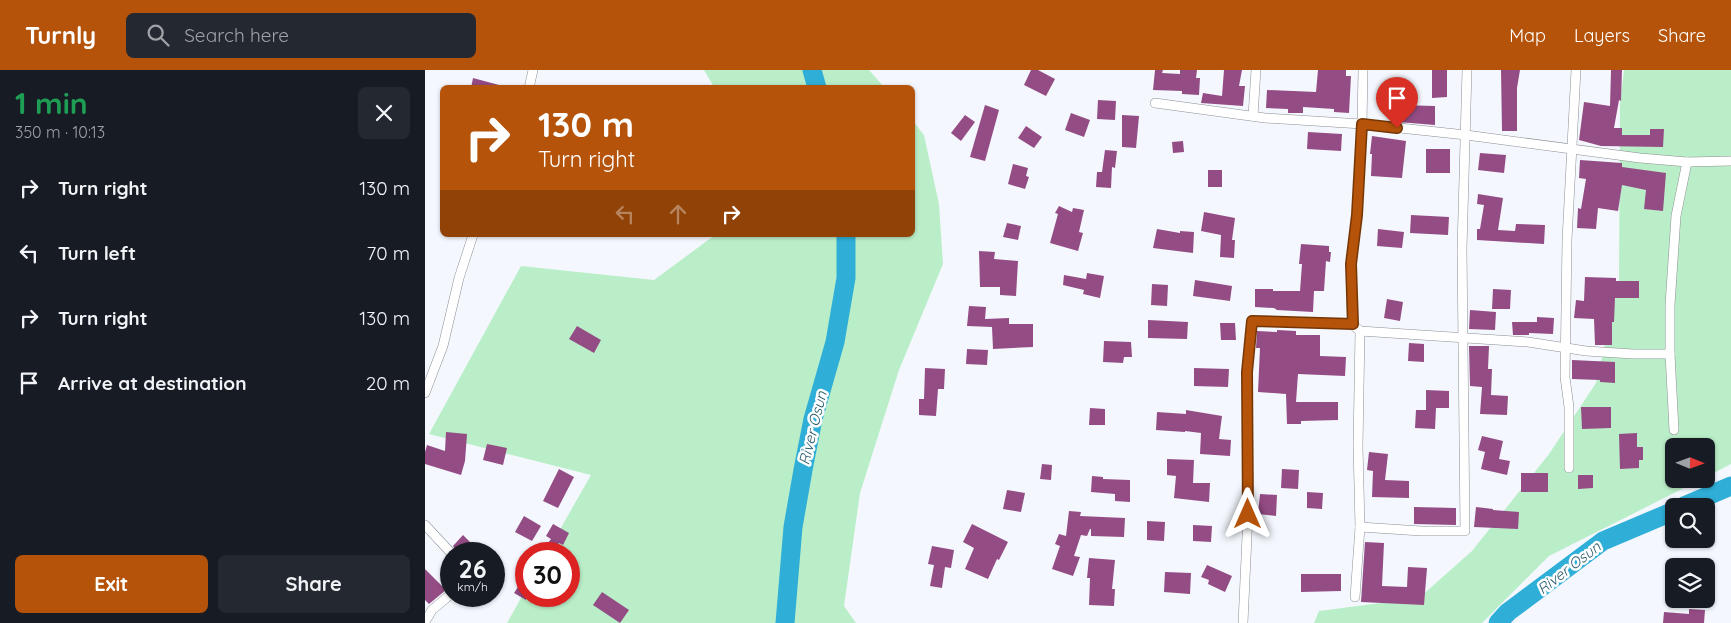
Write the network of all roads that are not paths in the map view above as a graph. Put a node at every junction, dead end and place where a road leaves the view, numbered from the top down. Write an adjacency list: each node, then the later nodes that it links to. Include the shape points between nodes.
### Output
1 (533, 70): 6 (street)
2 (1256, 70): 8 (street)
3 (1363, 70): 9 (street)
4 (1467, 70): 10 (street)
5 (1576, 70): 11 (street)
6 (530, 85)
7 (1155, 103): 8 (street)
8 (1253, 116): 9 (street)
9 (1362, 124): 10 (street); 15 (street, via 1351,264)
10 (1466, 135): 11 (street); 17 (street)
11 (1573, 149): 13 (street); 18 (street)
12 (1731, 161): 13 (street)
13 (1687, 162): 19 (street, via 1676,216)
14 (472, 237): 20 (street, via 443,346)
15 (1353, 324): 16 (street); 29 (street, via 1252,321 1247,372 1248,514)
16 (1360, 331): 17 (street); 24 (street)
17 (1463, 338): 18 (street); 24 (street, via 1465,531)
18 (1565, 347): 19 (street, via 1586,351); 22 (street)
19 (1670, 354): 21 (street)
20 (425, 394)
21 (1674, 430)
22 (1569, 468)
23 (425, 525): 25 (street)
24 (1360, 527): 26 (street)
25 (441, 542)
26 (1355, 597)
27 (440, 603): 28 (street)
28 (425, 622)
29 (1243, 623)

